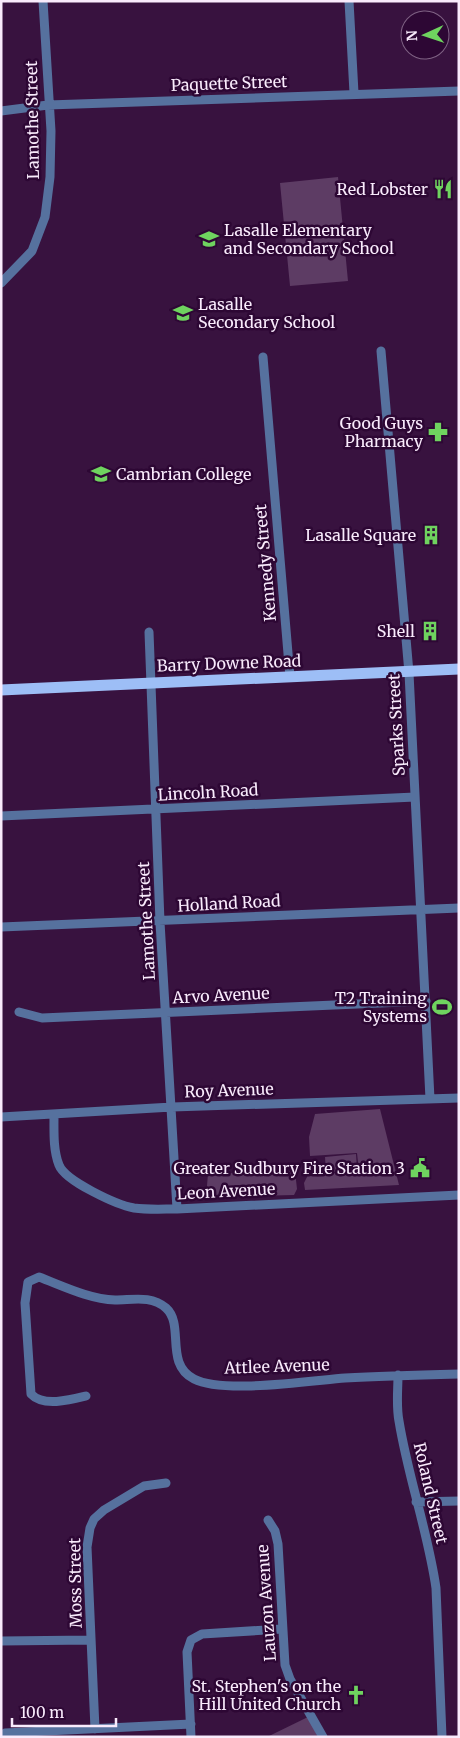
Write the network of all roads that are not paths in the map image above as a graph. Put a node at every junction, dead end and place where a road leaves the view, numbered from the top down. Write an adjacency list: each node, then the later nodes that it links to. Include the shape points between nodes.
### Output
1 (43, 1): 5 (street, Lamothe Street)
2 (349, 1): 4 (street)
3 (459, 91): 4 (street, Paquette Street)
4 (354, 94): 5 (street, Paquette Street)
5 (48, 105): 6 (street, Paquette Street); 7 (street, Lamothe Street, via 50,177 45,217 32,251)
6 (1, 111)
7 (1, 283)
8 (381, 351): 12 (street, Sparks Street)
9 (263, 357): 13 (street, Kennedy Street)
10 (149, 632): 14 (street, Lamothe Street)
11 (459, 668): 12 (main road, Barry Downe Road)
12 (409, 672): 13 (main road, Barry Downe Road); 16 (street, Sparks Street)
13 (290, 678): 14 (main road, Barry Downe Road)
14 (151, 683): 15 (main road, Barry Downe Road); 17 (street, Lamothe Street)
15 (1, 690)
16 (415, 798): 17 (street, Lincoln Road); 20 (street, Sparks Street)
17 (156, 809): 18 (street, Lincoln Road); 21 (street, Lamothe Street)
18 (1, 816)
19 (459, 908): 20 (street, Holland Road)
20 (420, 909): 21 (street, Holland Road); 23 (street, Sparks Street)
21 (160, 922): 22 (street, Holland Road); 25 (street, Lamothe Street)
22 (1, 927)
23 (426, 1001): 25 (street, Arvo Avenue); 27 (street, Sparks Street)
24 (19, 1012): 25 (street, Arvo Avenue, via 42,1018)
25 (166, 1013): 28 (street, Lamothe Street)
26 (459, 1098): 27 (street, Roy Avenue)
27 (430, 1099): 28 (street, Roy Avenue)
28 (172, 1107): 29 (street, Roy Avenue); 32 (street, Lamothe Street)
29 (54, 1115): 30 (street, Roy Avenue); 32 (street, Leon Avenue, via 59,1167 69,1177 118,1204 136,1208)
30 (1, 1117)
31 (459, 1195): 32 (street, Leon Avenue)
32 (177, 1208)
33 (459, 1374): 34 (street, Attlee Avenue)
34 (398, 1375): 35 (street, Attlee Avenue, via 236,1386 206,1383 192,1378 181,1367 175,1348 174,1322 168,1310 158,1302 93,1297 39,1276 33,1278 28,1282 25,1304 31,1394 40,1400); 38 (street, Roland Street, via 398,1419)
35 (86, 1396)
36 (166, 1483): 41 (street, Moss Street, via 144,1486 94,1519 88,1547)
37 (459, 1501): 38 (street)
38 (416, 1502): 48 (street, Roland Street, via 433,1564 436,1588)
39 (268, 1520): 40 (street, Lauzon Avenue, via 278,1544)
40 (282, 1629): 43 (street, via 202,1634 192,1640 187,1652); 47 (street, Lauzon Avenue, via 285,1665 290,1679)
41 (91, 1640): 42 (street); 44 (street, Moss Street)
42 (1, 1641)
43 (191, 1724): 44 (street); 46 (street)
44 (95, 1729): 45 (street, via 5,1733)
45 (1, 1736)
46 (191, 1737)
47 (323, 1737)
48 (442, 1737)

